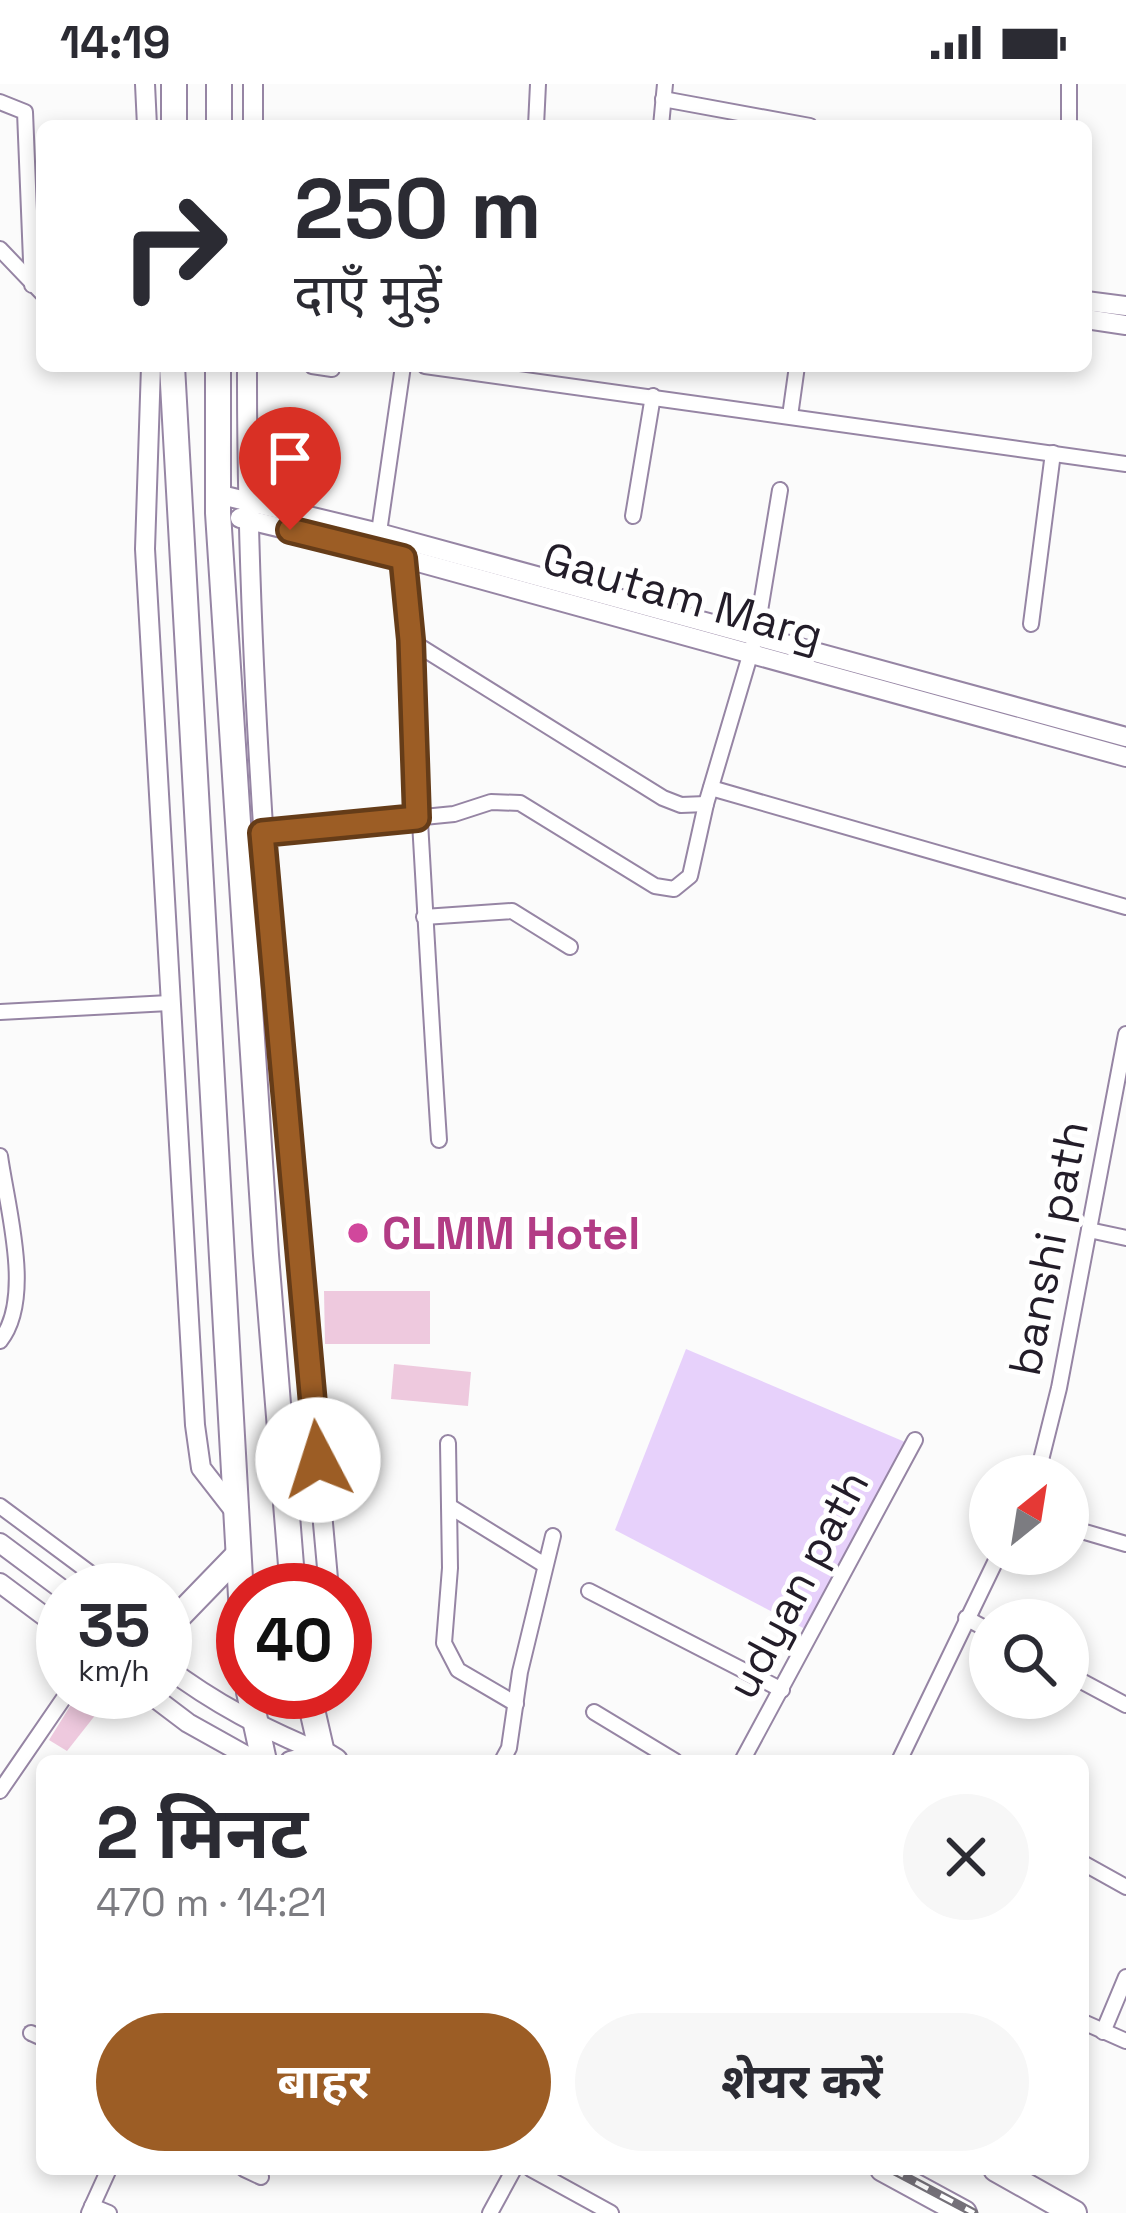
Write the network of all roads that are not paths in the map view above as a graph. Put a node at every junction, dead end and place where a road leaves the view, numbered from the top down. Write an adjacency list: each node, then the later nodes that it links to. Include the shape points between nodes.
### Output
1 (145, 84): 9 (street)
2 (174, 84): 10 (highway)
3 (219, 84): 11 (highway)
4 (253, 84): 12 (street)
5 (538, 84): 13 (street)
6 (1069, 84): 15 (street)
7 (664, 92): 14 (street)
8 (0, 102): 17 (street, via 25,112)
9 (147, 120)
10 (174, 120)
11 (219, 120)
12 (253, 120)
13 (536, 120)
14 (784, 120)
15 (1069, 120)
16 (0, 249): 18 (street)
17 (36, 274)
18 (36, 288)
19 (1092, 302): 20 (street)
20 (1126, 306)
21 (1092, 320): 22 (street)
22 (1126, 325)
23 (157, 372): 53 (street, via 145,549)
24 (157, 372): 69 (highway)
25 (218, 372): 35 (highway)
26 (247, 372): 36 (street)
27 (403, 372): 38 (street)
28 (471, 372): 30 (street)
29 (796, 372): 31 (street)
30 (653, 396): 31 (street); 37 (street)
31 (790, 416): 32 (street)
32 (1053, 453): 33 (street); 40 (street)
33 (1126, 464)
34 (780, 490): 41 (street)
35 (217, 504): 36 (street, Gautam Marg); 77 (highway)
36 (247, 511): 38 (street, Gautam Marg); 49 (street)
37 (633, 516)
38 (378, 542): 39 (street, Gautam Marg)
39 (402, 549): 41 (street); 42 (street); 43 (street, Gautam Marg)
40 (1031, 624)
41 (756, 635): 43 (street); 44 (street)
42 (411, 640): 47 (street, via 663,798); 48 (street)
43 (749, 656): 45 (street, Gautam Marg); 46 (street)
44 (1126, 737)
45 (1126, 757)
46 (710, 788): 47 (street); 50 (street)
47 (706, 804): 48 (street, via 690,876 674,889 655,886 520,803)
48 (417, 818): 49 (street); 51 (street)
49 (262, 833): 78 (street)
50 (1126, 907)
51 (424, 916): 52 (street, via 512,911); 57 (street)
52 (570, 946)
53 (169, 1003): 54 (street); 69 (street, via 201,1468)
54 (0, 1012)
55 (1126, 1034): 56 (street, banshi path)
56 (1118, 1117): 59 (street, banshi path)
57 (439, 1139)
58 (0, 1156): 62 (street)
59 (1089, 1230): 60 (street); 66 (street, banshi path)
60 (1126, 1238)
61 (0, 1271): 62 (street)
62 (18, 1284): 63 (street, via 11,1328)
63 (0, 1341)
64 (915, 1440): 90 (street, udyan path)
65 (448, 1444): 67 (street)
66 (1042, 1455)
67 (449, 1506): 79 (street); 91 (street, via 447,1654 458,1670)
68 (0, 1507): 75 (street)
69 (236, 1513): 74 (highway)
70 (1089, 1534): 73 (street)
71 (553, 1536): 79 (street)
72 (0, 1544): 80 (street)
73 (1126, 1544)
74 (238, 1555): 76 (highway); 84 (highway)
75 (76, 1563)
76 (239, 1563)
77 (291, 1563)
78 (327, 1563)
79 (543, 1564): 91 (street)
80 (36, 1570)
81 (988, 1575): 86 (street)
82 (0, 1583): 85 (street)
83 (589, 1591): 90 (street)
84 (192, 1602)
85 (36, 1610)
86 (966, 1618): 87 (street); 106 (street)
87 (969, 1620)
88 (1089, 1685): 92 (street)
89 (192, 1687): 98 (street)
90 (782, 1690): 105 (street, udyan path)
91 (516, 1704): 103 (street)
92 (1126, 1705)
93 (594, 1712): 104 (street)
94 (49, 1719): 107 (street)
95 (183, 1719): 99 (street)
96 (253, 1719): 98 (highway)
97 (316, 1719): 102 (highway)
98 (254, 1725): 100 (highway); 101 (street)
99 (249, 1755)
100 (259, 1755)
101 (323, 1755)
102 (327, 1755)
103 (505, 1755)
104 (665, 1755)
105 (745, 1755)
106 (902, 1755)
107 (0, 1791)
108 (1089, 1866): 109 (street)
109 (1126, 1887)
110 (1126, 1977): 112 (street)
111 (1089, 2024): 112 (street)
112 (1103, 2032): 113 (street)
113 (1126, 2041)
114 (106, 2175): 119 (street)
115 (511, 2175): 121 (street)
116 (542, 2175): 122 (street)
117 (894, 2175): 123 (highway)
118 (1007, 2175): 124 (highway)
119 (90, 2210): 120 (street)
120 (109, 2213)
121 (490, 2213)
122 (611, 2213)
123 (964, 2213)
124 (1074, 2213)

